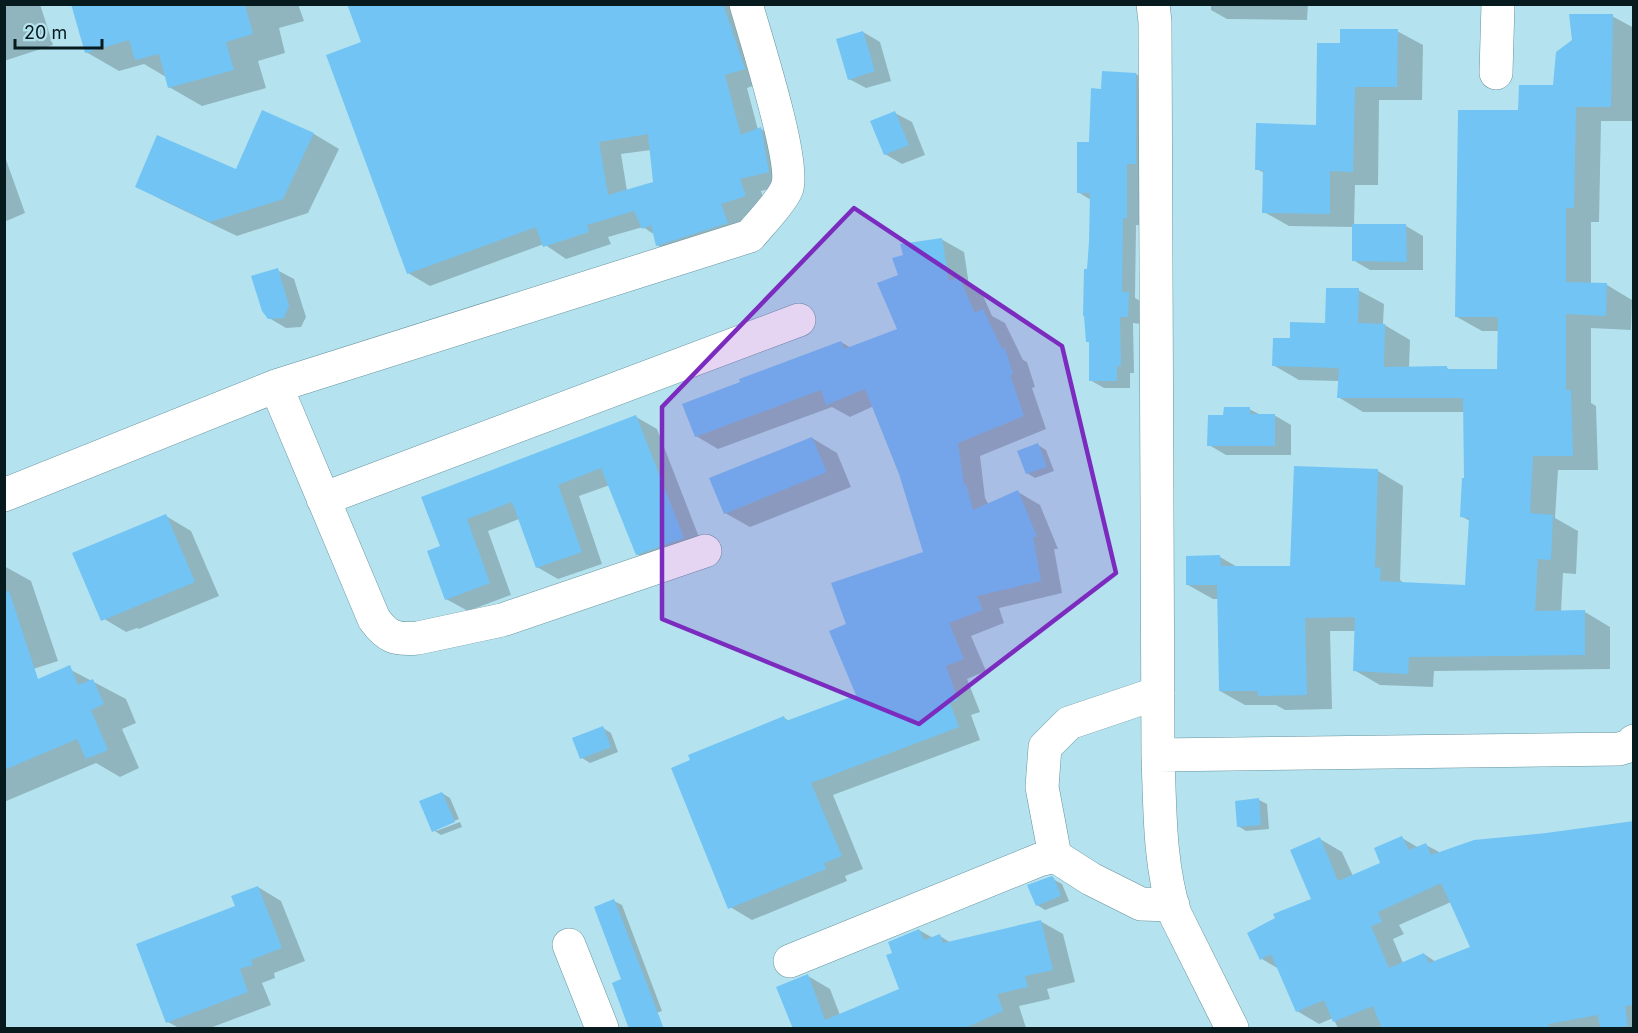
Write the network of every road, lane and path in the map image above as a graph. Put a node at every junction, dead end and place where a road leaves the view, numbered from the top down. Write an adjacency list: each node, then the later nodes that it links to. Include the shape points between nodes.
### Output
1 (746, 4): 6 (street, via 787,168 787,188 750,236)
2 (1153, 4): 10 (street)
3 (1498, 4): 4 (street)
4 (1496, 73)
5 (799, 320): 8 (street)
6 (276, 386): 7 (street); 8 (street)
7 (4, 495)
8 (323, 499): 9 (street, via 374,619 392,637 404,640 502,620)
9 (705, 550)
10 (1158, 693): 12 (street); 13 (street, via 1069,723 1045,747 1042,787)
11 (1634, 741): 12 (street, via 1619,749)
12 (1158, 755): 14 (street, via 1162,849)
13 (1055, 856): 14 (street, via 1141,904); 16 (street)
14 (1173, 905): 18 (street)
15 (569, 945): 17 (street)
16 (790, 961)
17 (602, 1029)
18 (1232, 1029)

